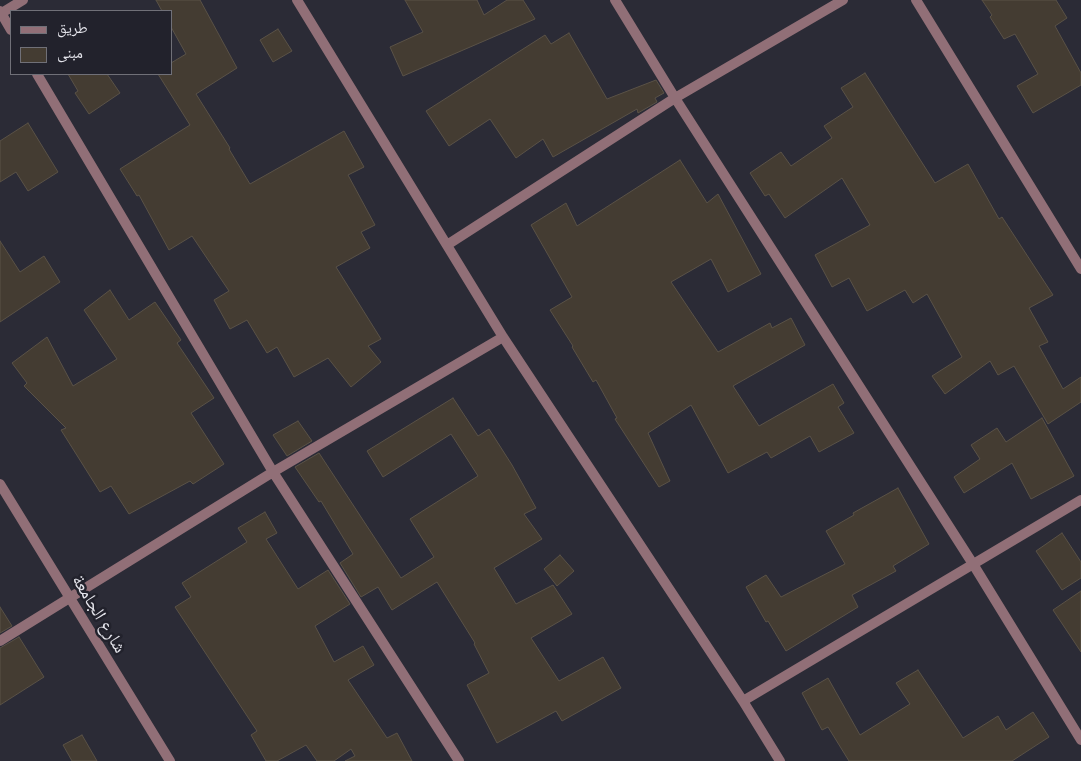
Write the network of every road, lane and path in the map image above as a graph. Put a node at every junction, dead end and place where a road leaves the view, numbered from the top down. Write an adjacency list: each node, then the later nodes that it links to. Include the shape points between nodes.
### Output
1 (23, 0): 6 (street)
2 (297, 0): 10 (street)
3 (615, 0): 9 (street)
4 (843, 0): 9 (street)
5 (916, 0): 11 (street)
6 (0, 13): 7 (street)
7 (10, 28)
8 (38, 75): 13 (street)
9 (675, 98): 10 (street); 16 (street)
10 (447, 245): 12 (street)
11 (1081, 269)
12 (503, 337): 13 (street); 19 (street)
13 (273, 472): 17 (street); 22 (street)
14 (0, 484): 17 (street, شارع الجامعة)
15 (1081, 500): 16 (street)
16 (973, 564): 19 (street); 20 (street)
17 (70, 597): 18 (street); 21 (street, شارع الجامعة)
18 (0, 641)
19 (743, 702): 23 (street)
20 (1081, 740)
21 (170, 761)
22 (459, 761)
23 (780, 761)

